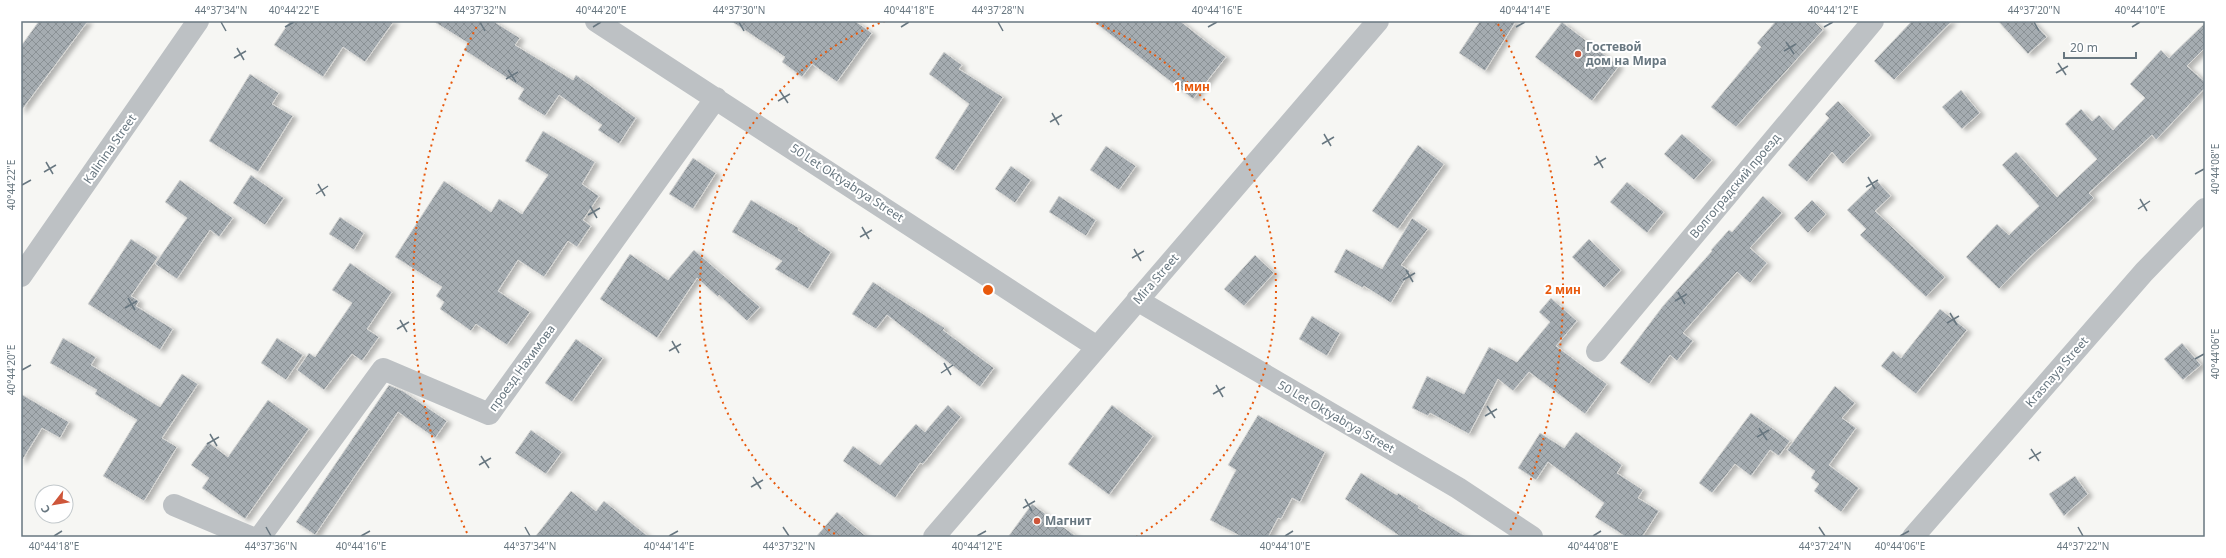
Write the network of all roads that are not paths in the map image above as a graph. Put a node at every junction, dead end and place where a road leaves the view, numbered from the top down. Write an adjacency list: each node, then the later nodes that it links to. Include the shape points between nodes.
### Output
1 (198, 21): 7 (street, Kalinina Street)
2 (596, 21): 5 (street, 50 Let Oktyabrya Street)
3 (1378, 21): 8 (street, Mira Street)
4 (1873, 21): 10 (street, Волгоградский проезд)
5 (716, 98): 9 (street, 50 Let Oktyabrya Street); 13 (street, проезд Нахимова, via 489,414 383,369)
6 (2205, 209): 16 (street, Krasnaya Street, via 2144,272)
7 (21, 276)
8 (1137, 300): 9 (street, Mira Street); 15 (street, 50 Let Oktyabrya Street, via 1458,488)
9 (1097, 347): 14 (street, Mira Street)
10 (1597, 351)
11 (174, 505): 12 (street)
12 (250, 537)
13 (260, 537)
14 (934, 537)
15 (1532, 537)
16 (1912, 537)

